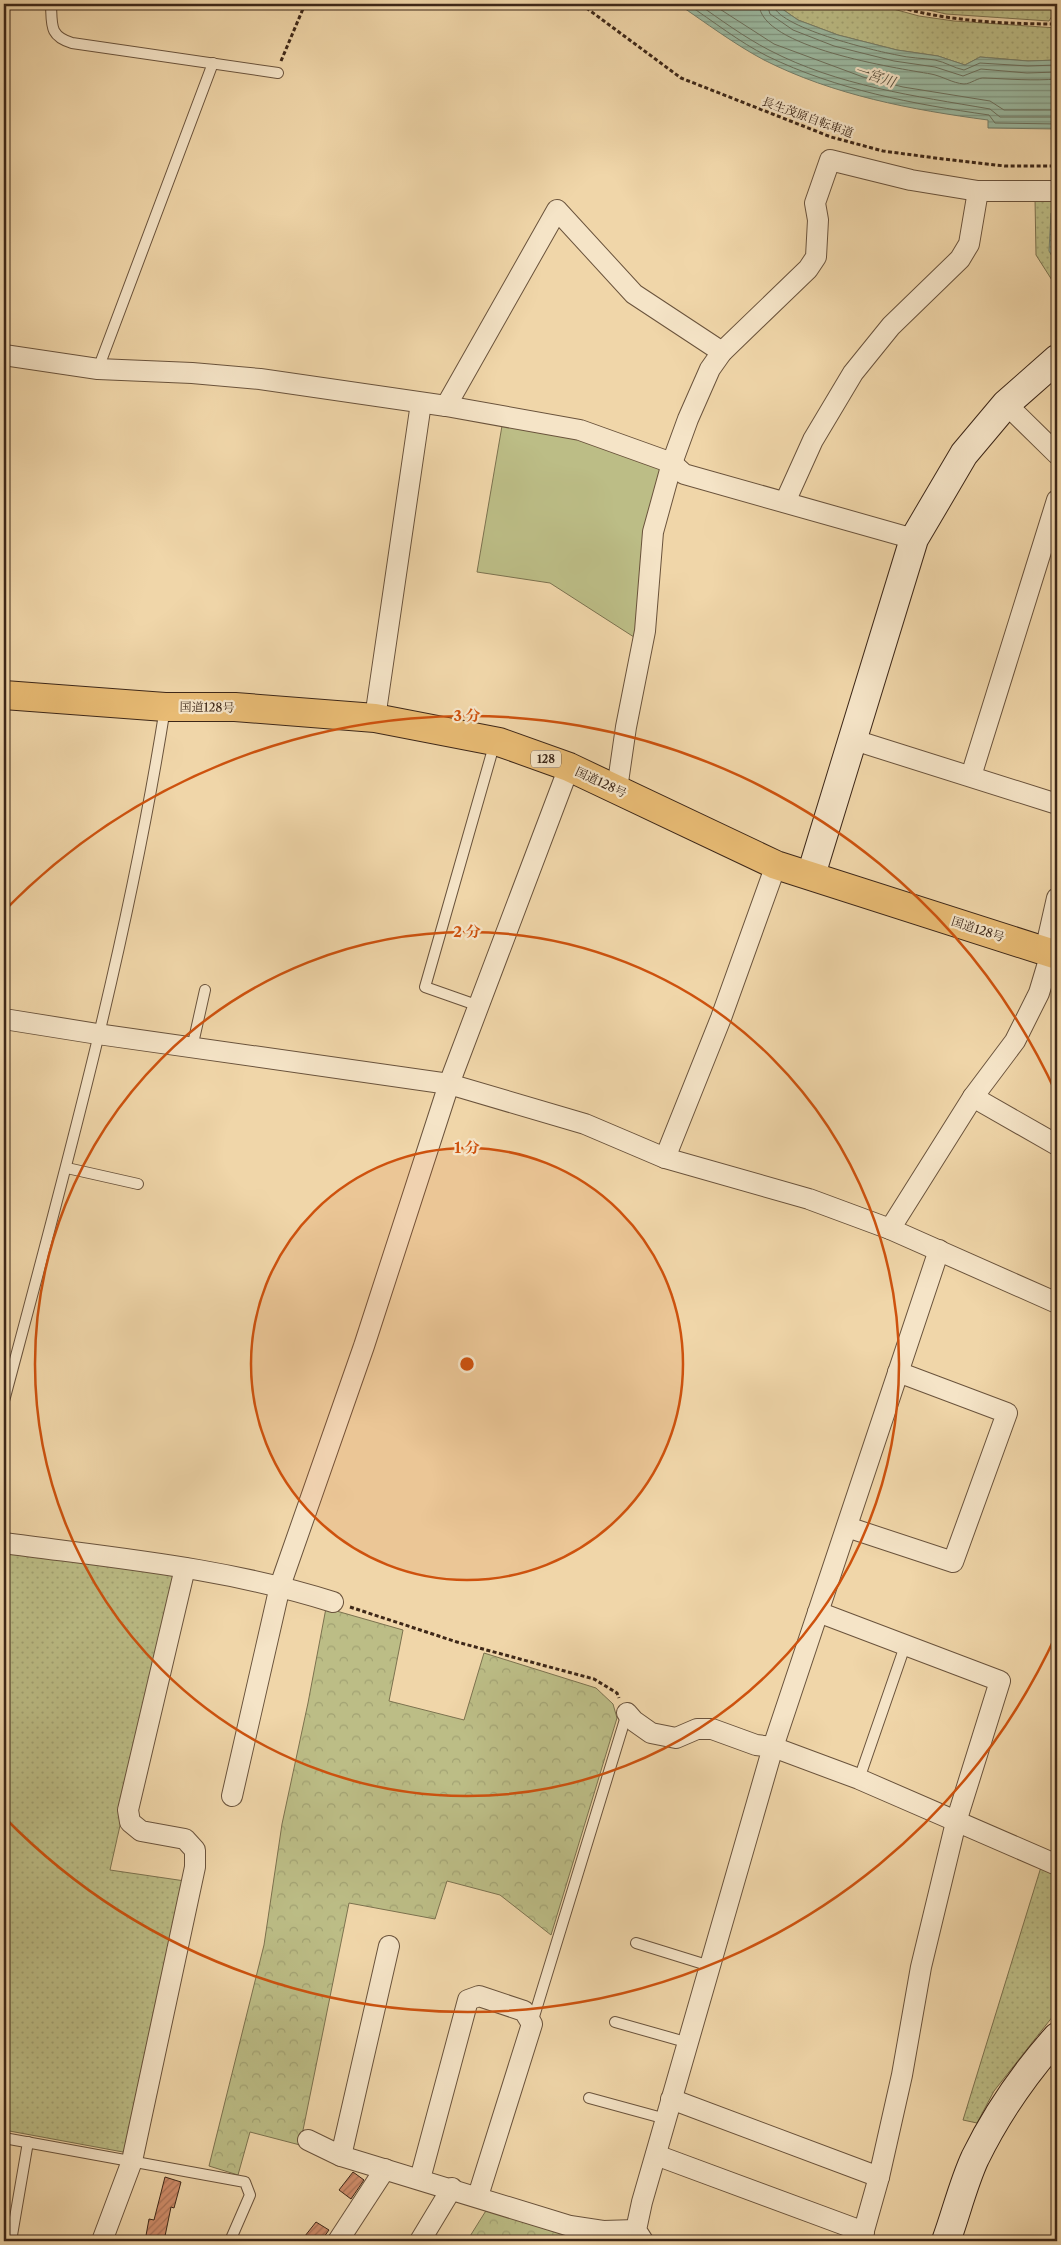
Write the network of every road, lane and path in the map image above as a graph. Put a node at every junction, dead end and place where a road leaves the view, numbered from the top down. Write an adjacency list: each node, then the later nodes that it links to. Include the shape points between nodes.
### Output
1 (51, 4): 6 (lane, via 54,32 60,39)
2 (305, 4): 7 (path, via 283,53)
3 (581, 4): 8 (path, 長生茂原自転車道, via 681,78 832,137 883,151 942,159 1005,166)
4 (889, 4): 5 (path, via 957,18)
5 (1057, 24)
6 (213, 63): 7 (lane); 14 (lane)
7 (278, 74)
8 (1057, 166)
9 (978, 190): 10 (street); 11 (street, via 911,180 830,160 815,203 818,220 816,257 808,269); 21 (street, via 969,244 960,259 891,326 853,373 813,440)
10 (1057, 191)
11 (722, 352): 17 (street, via 634,294 557,210); 19 (street, via 710,369)
12 (4, 355): 14 (street)
13 (1057, 359): 16 (street)
14 (98, 369): 15 (street, via 260,379)
15 (421, 403): 17 (street); 25 (street)
16 (1006, 404): 18 (street); 22 (street, via 964,454)
17 (446, 406): 19 (street, via 580,430)
18 (1057, 454)
19 (672, 463): 21 (street, via 684,474); 30 (street, via 654,532 645,631)
20 (1057, 500): 29 (street)
21 (785, 502): 22 (street)
22 (914, 539): 26 (street)
23 (4, 695): 24 (highway, 国道128号 / 128)
24 (165, 707): 25 (highway, 国道128号 / 128, via 235,708); 39 (lane, via 135,875)
25 (375, 718): 27 (highway, 国道128号 / 128)
26 (851, 739): 29 (street); 33 (street)
27 (495, 741): 28 (highway, 国道128号 / 128); 37 (lane, via 425,987)
28 (570, 767): 30 (highway, 国道128号 / 128); 37 (street)
29 (972, 776): 31 (street)
30 (617, 789): 32 (highway, 国道128号 / 128)
31 (1057, 804)
32 (776, 865): 33 (highway, 国道128号 / 128); 44 (street, via 721,1018)
33 (811, 875): 35 (highway, 国道128号 / 128)
34 (1057, 898): 35 (street)
35 (1051, 953): 42 (street, via 1039,993 1015,1042)
36 (205, 990): 40 (lane)
37 (479, 1006): 41 (street)
38 (4, 1018): 39 (street)
39 (98, 1034): 40 (street); 45 (lane)
40 (192, 1048): 41 (street)
41 (449, 1084): 44 (street, via 585,1124); 55 (street, via 364,1346)
42 (973, 1097): 43 (street); 47 (street)
43 (1057, 1145)
44 (665, 1158): 47 (street, via 809,1198)
45 (67, 1168): 46 (lane); 51 (lane)
46 (138, 1184)
47 (890, 1229): 48 (street)
48 (939, 1250): 49 (street); 50 (street)
49 (1057, 1304)
50 (898, 1372): 52 (street); 52 (street, via 1007,1413 953,1562)
51 (4, 1401)
52 (846, 1527): 57 (street)
53 (4, 1543): 54 (street)
54 (185, 1568): 55 (street); 80 (street, via 128,1810 130,1822 140,1832 185,1839 194,1850 195,1868)
55 (280, 1586): 56 (street); 62 (street)
56 (333, 1602): 59 (path, via 457,1642 594,1680 617,1693)
57 (818, 1612): 58 (street); 60 (street)
58 (905, 1646): 61 (lane); 63 (street, via 1000,1681)
59 (627, 1713): 60 (street, via 651,1733 676,1738 697,1729 712,1729 756,1745); 69 (lane)
60 (773, 1747): 61 (street); 67 (street)
61 (859, 1779): 63 (street)
62 (232, 1796)
63 (956, 1822): 64 (street); 82 (street, via 921,1967 902,2075)
64 (1057, 1865)
65 (636, 1943): 67 (lane)
66 (389, 1946): 78 (street)
67 (710, 1966): 71 (street)
68 (615, 2022): 71 (lane)
69 (532, 2024): 83 (street, via 524,2011 479,1996 468,2000); 85 (street)
70 (1057, 2037): 93 (street, via 1030,2068 1001,2110 975,2159)
71 (689, 2043): 73 (street)
72 (589, 2098): 74 (lane)
73 (671, 2100): 74 (street); 82 (street)
74 (666, 2119): 79 (street)
75 (4, 2138): 77 (lane)
76 (308, 2140): 78 (street)
77 (28, 2142): 80 (lane); 88 (lane)
78 (341, 2156): 81 (street)
79 (656, 2156): 86 (street); 87 (street)
80 (132, 2161): 89 (street); 90 (lane, via 245,2182 250,2195)
81 (385, 2169): 83 (street); 91 (street)
82 (879, 2177): 87 (street)
83 (420, 2179): 84 (street)
84 (452, 2188): 85 (street); 92 (street)
85 (478, 2196): 86 (street, via 570,2226)
86 (640, 2236)
87 (862, 2237)
88 (11, 2241)
89 (102, 2241)
90 (230, 2241)
91 (338, 2241)
92 (420, 2241)
93 (946, 2241)

